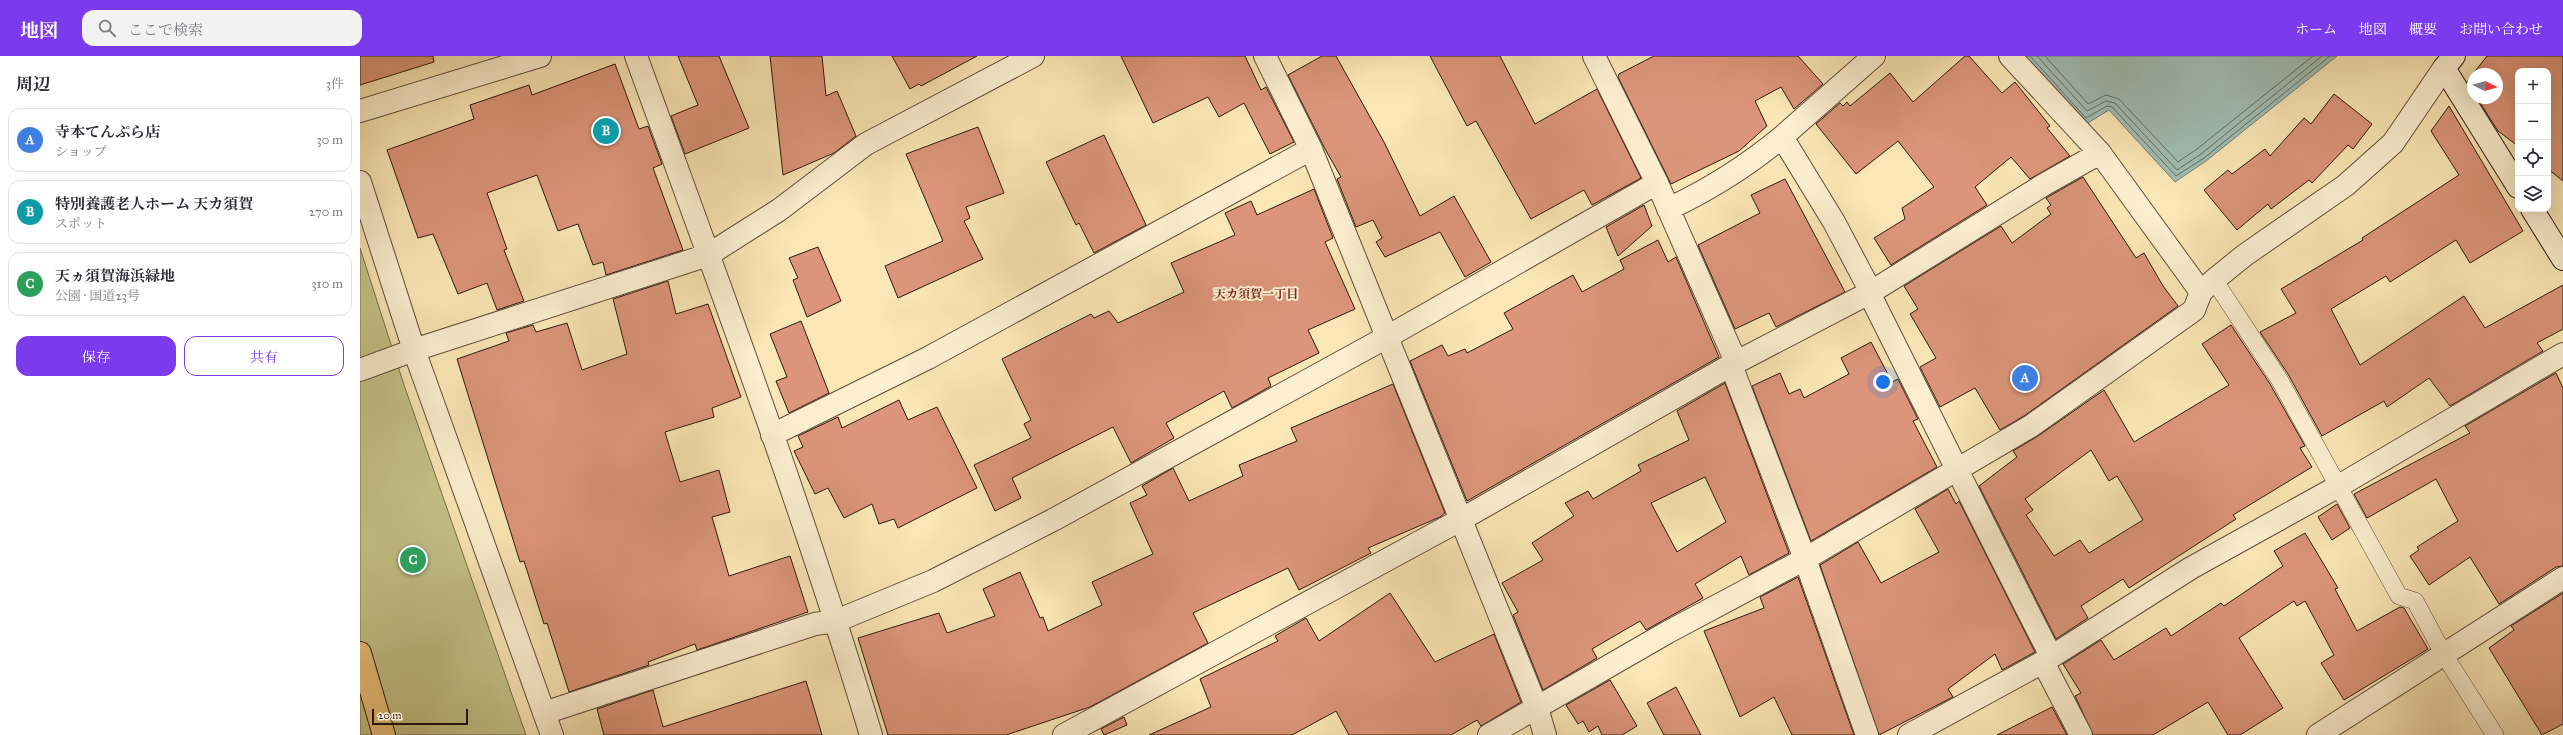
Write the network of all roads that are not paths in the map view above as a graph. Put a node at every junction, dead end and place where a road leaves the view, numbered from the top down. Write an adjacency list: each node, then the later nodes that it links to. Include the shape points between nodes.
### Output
1 (540, 56): 9 (street)
2 (636, 56): 18 (street)
3 (1033, 56): 18 (street, via 866,144 780,210)
4 (1265, 56): 11 (street)
5 (1594, 56): 15 (street)
6 (1874, 56): 10 (street)
7 (2010, 56): 12 (street)
8 (2449, 62): 14 (street); 20 (street, via 2393,143 2346,185 2245,255)
9 (360, 111)
10 (1782, 137): 16 (street, via 1758,157); 21 (street, via 1834,222)
11 (1311, 149): 22 (street); 27 (street, via 935,355)
12 (2100, 153): 20 (street); 21 (street)
13 (360, 182): 23 (street)
14 (2515, 182)
15 (1657, 183): 16 (street); 22 (street)
16 (1668, 209): 25 (street)
17 (2534, 212): 19 (street)
18 (708, 255): 23 (street); 27 (street)
19 (2563, 259)
20 (2208, 286): 28 (street, via 2194,310 2031,426); 29 (lane, via 2279,379)
21 (1870, 292): 25 (street); 28 (street)
22 (1387, 337): 30 (street); 33 (street, via 1053,520 933,581)
23 (414, 350): 26 (street); 38 (street)
24 (2563, 354): 29 (street)
25 (1733, 364): 30 (street); 31 (street)
26 (360, 370)
27 (772, 435): 33 (street)
28 (1958, 469): 31 (street); 36 (street)
29 (2337, 486): 35 (lane, via 2399,596 2415,601); 36 (street, via 2191,568)
30 (1462, 519): 37 (street); 42 (street)
31 (1805, 559): 37 (street, via 1668,632); 45 (street)
32 (2563, 578): 35 (street)
33 (836, 620): 38 (street, via 815,624); 41 (street)
34 (360, 653): 39 (highway)
35 (2443, 653): 48 (street); 49 (lane)
36 (2047, 659): 46 (street); 47 (street)
37 (1537, 708): 43 (street); 44 (street)
38 (544, 713): 40 (street)
39 (384, 735)
40 (552, 735)
41 (871, 735)
42 (1064, 735)
43 (1490, 735)
44 (1544, 735)
45 (1866, 735)
46 (1909, 735)
47 (2082, 735)
48 (2318, 735)
49 (2495, 735)

